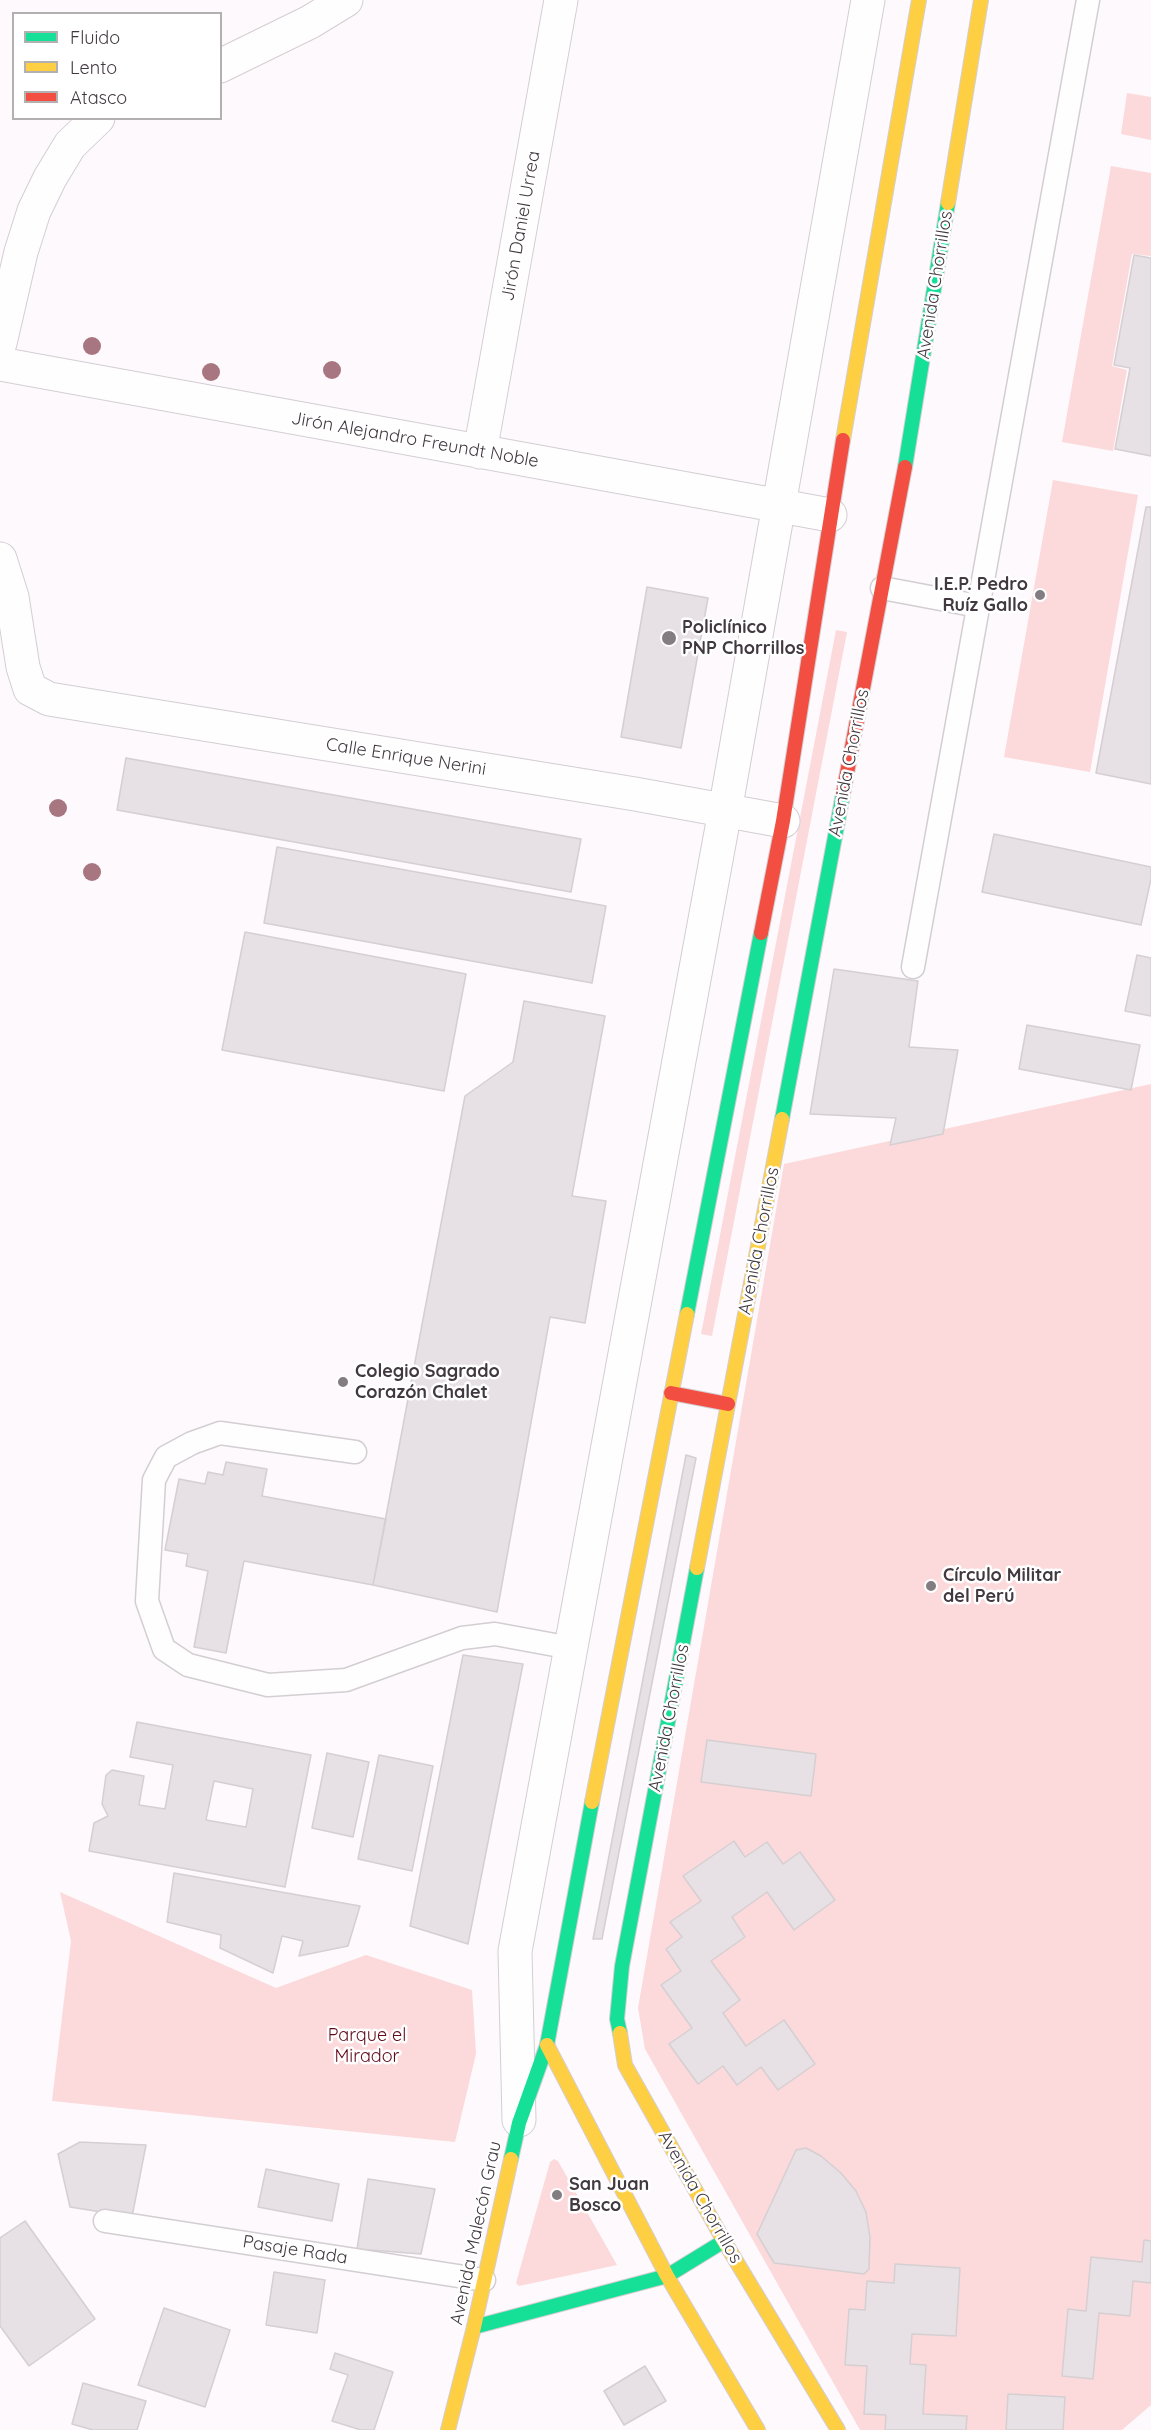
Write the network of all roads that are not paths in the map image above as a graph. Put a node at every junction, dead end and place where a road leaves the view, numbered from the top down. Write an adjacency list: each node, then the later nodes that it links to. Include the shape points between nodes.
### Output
1 (346, 0): 7 (street)
2 (561, 0): 11 (street, Jirón Daniel Urrea)
3 (868, 0): 12 (street)
4 (919, 0): 13 (main road)
5 (981, 0): 15 (main road, Avenida Chorrillos)
6 (1088, 0): 16 (lane)
7 (222, 65)
8 (96, 120): 9 (street, via 70,145 34,211)
9 (0, 343)
10 (0, 364): 11 (street, Jirón Alejandro Freundt Noble)
11 (480, 452): 12 (street, Jirón Alejandro Freundt Noble)
12 (778, 506): 13 (street, Jirón Alejandro Freundt Noble); 17 (street)
13 (830, 515): 18 (main road)
14 (0, 559): 17 (street, Calle Enrique Nerini, via 12,597 30,689 49,699)
15 (882, 588): 16 (lane); 21 (main road, Avenida Chorrillos)
16 (978, 606): 19 (lane)
17 (725, 811): 18 (street, Calle Enrique Nerini); 23 (street)
18 (783, 821): 20 (main road)
19 (912, 967)
20 (671, 1393): 21 (main road); 24 (main road)
21 (728, 1404): 27 (main road, Avenida Chorrillos, via 622,1966 617,2019 625,2065)
22 (355, 1452): 23 (lane, via 220,1433 166,1457 154,1480 147,1601 164,1649 188,1665 268,1685 346,1680 462,1638 495,1634)
23 (571, 1648): 25 (street, via 515,1951)
24 (547, 2046): 25 (main road, Avenida Malecón Grau); 28 (main road)
25 (519, 2123): 29 (main road, Avenida Malecón Grau)
26 (105, 2221): 29 (lane, Pasaje Rada)
27 (724, 2241): 28 (main road); 33 (main road, Avenida Chorrillos)
28 (667, 2276): 30 (main road); 32 (main road)
29 (484, 2280): 30 (main road, Avenida Malecón Grau)
30 (474, 2327): 31 (main road, Avenida Malecón Grau)
31 (448, 2430)
32 (758, 2430)
33 (838, 2430)

